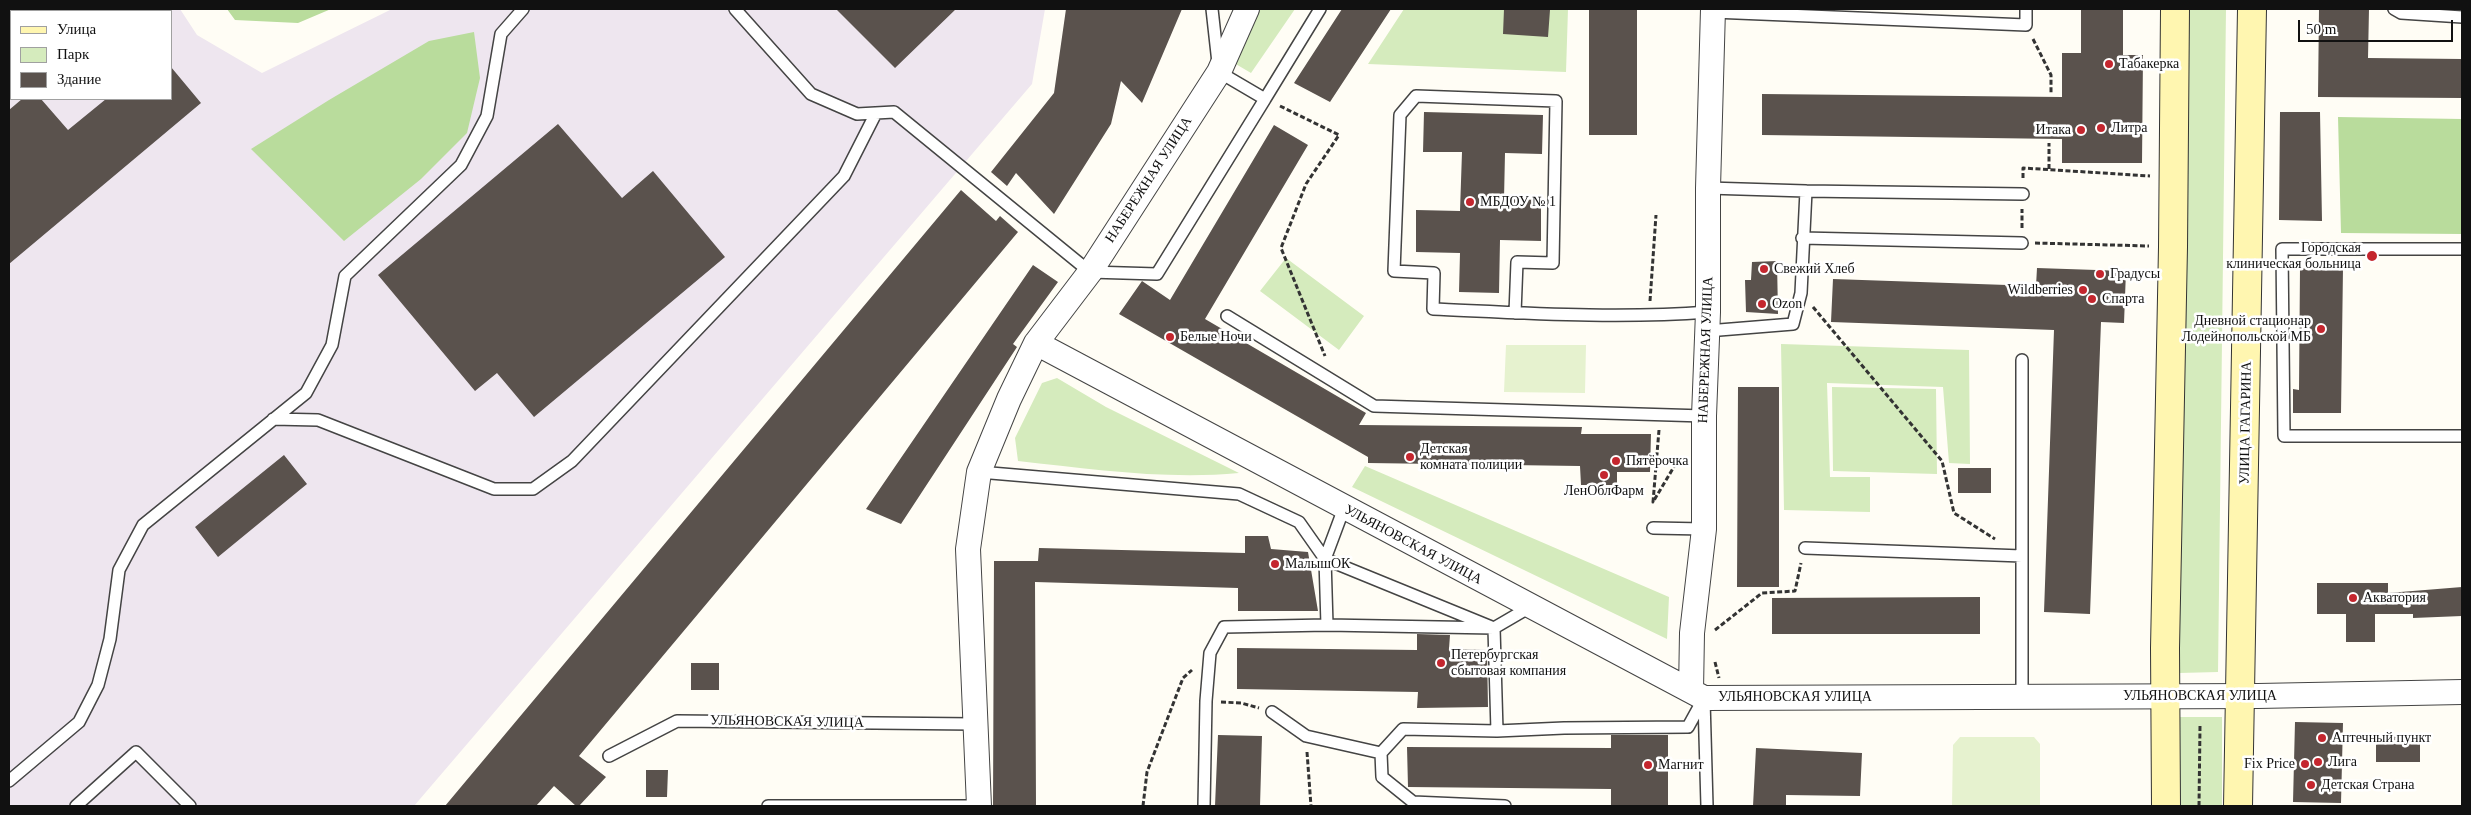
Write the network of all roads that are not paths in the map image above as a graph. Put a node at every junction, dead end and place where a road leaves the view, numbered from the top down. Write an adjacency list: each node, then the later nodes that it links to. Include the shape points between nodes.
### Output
1 (523, 9): 28 (lane, via 501,34 487,116 461,166 346,276 332,345 306,393)
2 (735, 9): 14 (lane, via 811,94 857,114)
3 (1212, 9): 12 (lane)
4 (1247, 9): 12 (street, НАБЕРЕЖНАЯ УЛИЦА)
5 (1320, 9): 13 (lane)
6 (2026, 9): 10 (lane, via 2026,25)
7 (2175, 9): 44 (street)
8 (2252, 9): 43 (street, УЛИЦА ГАГАРИНА)
9 (2394, 9): 11 (lane, via 2400,13)
10 (1713, 10): 15 (street, НАБЕРЕЖНАЯ УЛИЦА)
11 (2462, 18)
12 (1219, 72): 13 (lane); 21 (street, НАБЕРЕЖНАЯ УЛИЦА)
13 (1265, 98): 21 (lane, via 1157,274)
14 (876, 113): 21 (lane, via 894,112); 28 (lane, via 844,176 572,461 533,489 494,489 318,420)
15 (1708, 188): 16 (lane); 24 (street, НАБЕРЕЖНАЯ УЛИЦА)
16 (1806, 191): 17 (lane); 18 (lane)
17 (2023, 194)
18 (1802, 238): 19 (lane); 24 (lane, via 1801,293 1793,324)
19 (2022, 243)
20 (2462, 249): 29 (lane, via 2282,249 2284,436)
21 (1090, 272): 25 (street, НАБЕРЕЖНАЯ УЛИЦА)
22 (1515, 312): 22 (lane, via 1517,262 1553,263 1556,101 1416,96 1400,115 1394,271 1434,273 1433,309); 24 (lane, via 1648,316)
23 (1227, 316): 27 (lane, via 1374,406)
24 (1708, 322): 27 (street, НАБЕРЕЖНАЯ УЛИЦА)
25 (1036, 343): 30 (street, НАБЕРЕЖНАЯ УЛИЦА); 31 (street, УЛЬЯНОВСКАЯ УЛИЦА)
26 (2022, 360): 35 (lane)
27 (1704, 416): 33 (street, НАБЕРЕЖНАЯ УЛИЦА)
28 (274, 419): 50 (lane, via 143,525 119,570 110,639 98,685 79,722)
29 (2462, 436)
30 (979, 472): 36 (lane, via 1239,494 1299,522); 46 (street, НАБЕРЕЖНАЯ УЛИЦА, via 968,549)
31 (1344, 508): 36 (lane); 37 (street, УЛЬЯНОВСКАЯ УЛИЦА)
32 (1653, 528): 33 (lane)
33 (1704, 529): 41 (street, НАБЕРЕЖНАЯ УЛИЦА, via 1692,633)
34 (1805, 548): 35 (lane)
35 (2022, 556): 42 (lane)
36 (1325, 559): 38 (lane); 39 (lane)
37 (1530, 607): 39 (lane); 41 (street, УЛЬЯНОВСКАЯ УЛИЦА)
38 (1327, 625): 39 (lane); 55 (lane, via 1224,627 1210,653)
39 (1494, 628): 47 (lane)
40 (2462, 692): 43 (street, УЛЬЯНОВСКАЯ УЛИЦА)
41 (1706, 696): 42 (street, УЛЬЯНОВСКАЯ УЛИЦА); 47 (lane, via 1688,727); 57 (lane)
42 (2022, 696): 44 (street, УЛЬЯНОВСКАЯ УЛИЦА)
43 (2240, 696): 44 (street, УЛЬЯНОВСКАЯ УЛИЦА); 59 (street, УЛИЦА ГАГАРИНА)
44 (2166, 697): 58 (street)
45 (1272, 712): 48 (lane, via 1306,736)
46 (974, 724): 49 (lane, УЛЬЯНОВСКАЯ УЛИЦА, via 677,721); 54 (street, НАБЕРЕЖНАЯ УЛИЦА)
47 (1497, 731): 48 (lane, via 1403,729)
48 (1381, 753): 56 (lane, via 1382,777 1413,802)
49 (609, 756)
50 (9, 781)
51 (76, 806): 52 (lane, via 136,752)
52 (190, 806)
53 (768, 806): 54 (lane)
54 (978, 806)
55 (1204, 806)
56 (1505, 806)
57 (1707, 806)
58 (2166, 806)
59 (2238, 806)

